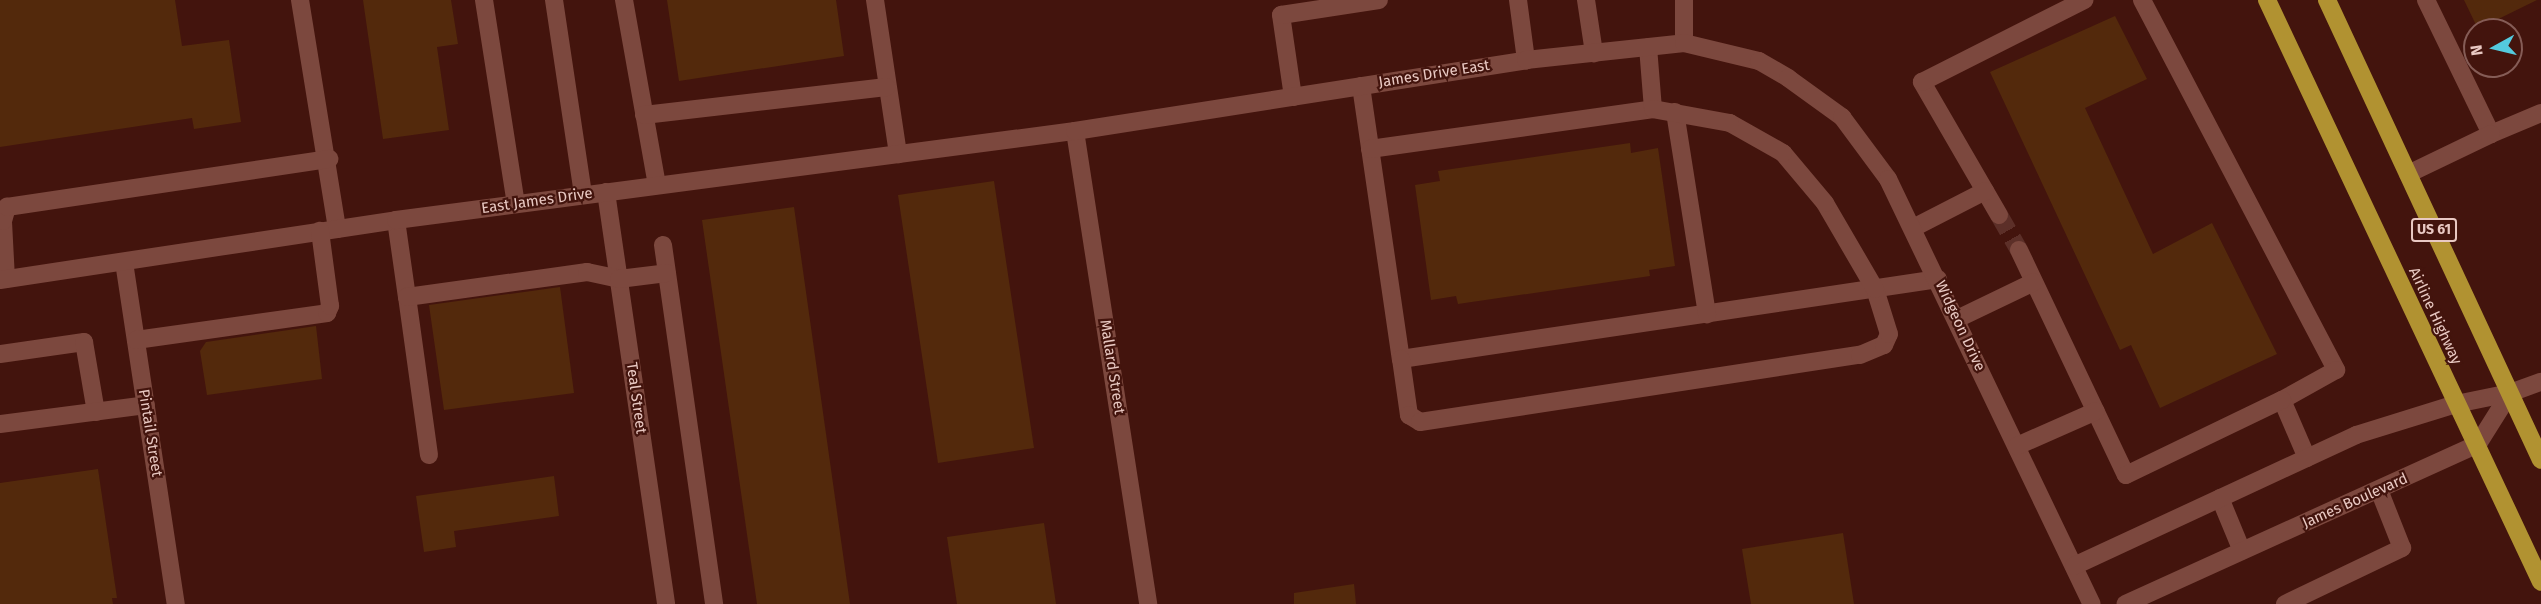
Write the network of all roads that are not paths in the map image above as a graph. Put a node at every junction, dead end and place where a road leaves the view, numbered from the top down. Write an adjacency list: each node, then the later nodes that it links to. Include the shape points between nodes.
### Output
1 (300, 0): 31 (street)
2 (483, 0): 37 (street)
3 (554, 0): 36 (street)
4 (624, 0): 26 (street)
5 (875, 0): 21 (street)
6 (1379, 0): 22 (street, via 1281,15)
7 (1518, 0): 18 (street)
8 (1586, 0): 17 (street)
9 (1684, 0): 15 (street)
10 (2084, 0): 34 (street, via 1922,82)
11 (2142, 0): 59 (street, via 2336,370)
12 (2266, 0): 60 (highway, Airline Highway)
13 (2327, 0): 32 (highway, US 61)
14 (2426, 0): 28 (street)
15 (1684, 43): 16 (street, James Drive East); 19 (street, James Drive East, via 1759,61)
16 (1648, 47): 17 (street, James Drive East); 23 (street)
17 (1594, 53): 18 (street, James Drive East)
18 (1526, 60): 20 (street, James Drive East)
19 (1788, 78): 40 (street, Widgeon Drive, via 1842,117 1888,179)
20 (1361, 86): 22 (street, James Drive East); 29 (street)
21 (886, 87): 26 (street); 30 (street)
22 (1293, 97): 27 (street, James Drive East)
23 (1653, 110): 24 (street); 29 (street)
24 (1676, 112): 50 (street, via 1730,123 1783,153 1825,203); 52 (street)
25 (2541, 113): 28 (street)
26 (644, 115): 33 (street)
27 (1075, 131): 30 (street, East James Drive); 78 (street, Mallard Street)
28 (2491, 134): 32 (street)
29 (1370, 148): 56 (street)
30 (898, 154): 33 (street, East James Drive)
31 (328, 159): 41 (street); 48 (street, via 7,207 3,221)
32 (2408, 174): 58 (highway, US 61)
33 (657, 185): 35 (street, East James Drive)
34 (1985, 191): 38 (street); 40 (street)
35 (606, 192): 36 (street, East James Drive); 46 (street, Teal Street)
36 (583, 195): 37 (street, East James Drive)
37 (516, 204): 39 (street, East James Drive)
38 (2000, 215)
39 (396, 220): 41 (street, East James Drive); 51 (street)
40 (1913, 228): 47 (street, Widgeon Drive)
41 (328, 230): 44 (street, East James Drive); 54 (street, via 327,313)
42 (663, 245): 45 (street)
43 (2019, 250): 49 (street)
44 (124, 262): 48 (street, East James Drive); 54 (street, Pintail Street)
45 (667, 273): 46 (street); 77 (street)
46 (619, 279): 51 (street, via 587,272); 76 (street, Teal Street)
47 (1938, 279): 50 (street); 53 (street, Widgeon Drive)
48 (3, 280)
49 (2034, 282): 53 (street); 62 (street)
50 (1875, 289): 52 (street); 56 (street, via 1889,334 1884,345 1860,355 1420,422 1409,415)
51 (407, 297): 67 (street)
52 (1707, 314): 56 (street)
53 (1957, 319): 66 (street, Widgeon Drive)
54 (136, 340): 61 (street, Pintail Street)
55 (0, 354): 63 (street, via 84,342)
56 (1401, 359)
57 (2541, 382): 58 (street)
58 (2510, 393): 60 (street); 65 (street); 69 (highway, US 61)
59 (2283, 400): 62 (street, via 2126,475); 68 (street)
60 (2456, 404): 65 (highway, Airline Highway); 68 (street, via 2356,435)
61 (146, 405): 63 (street); 75 (street, Pintail Street)
62 (2096, 411): 66 (street)
63 (96, 412): 64 (street)
64 (0, 424)
65 (2478, 444): 70 (street, James Boulevard); 74 (highway, Airline Highway)
66 (2017, 446): 73 (street, Widgeon Drive)
67 (429, 455)
68 (2307, 458): 71 (street)
69 (2541, 460)
70 (2379, 490): 72 (street, James Boulevard); 81 (street, via 2402,548)
71 (2220, 498): 72 (street); 73 (street)
72 (2242, 551): 80 (street, James Boulevard)
73 (2074, 566): 79 (street, Widgeon Drive)
74 (2541, 582)
75 (176, 604)
76 (666, 604)
77 (714, 604)
78 (1148, 604)
79 (2092, 604)
80 (2126, 604)
81 (2285, 604)

